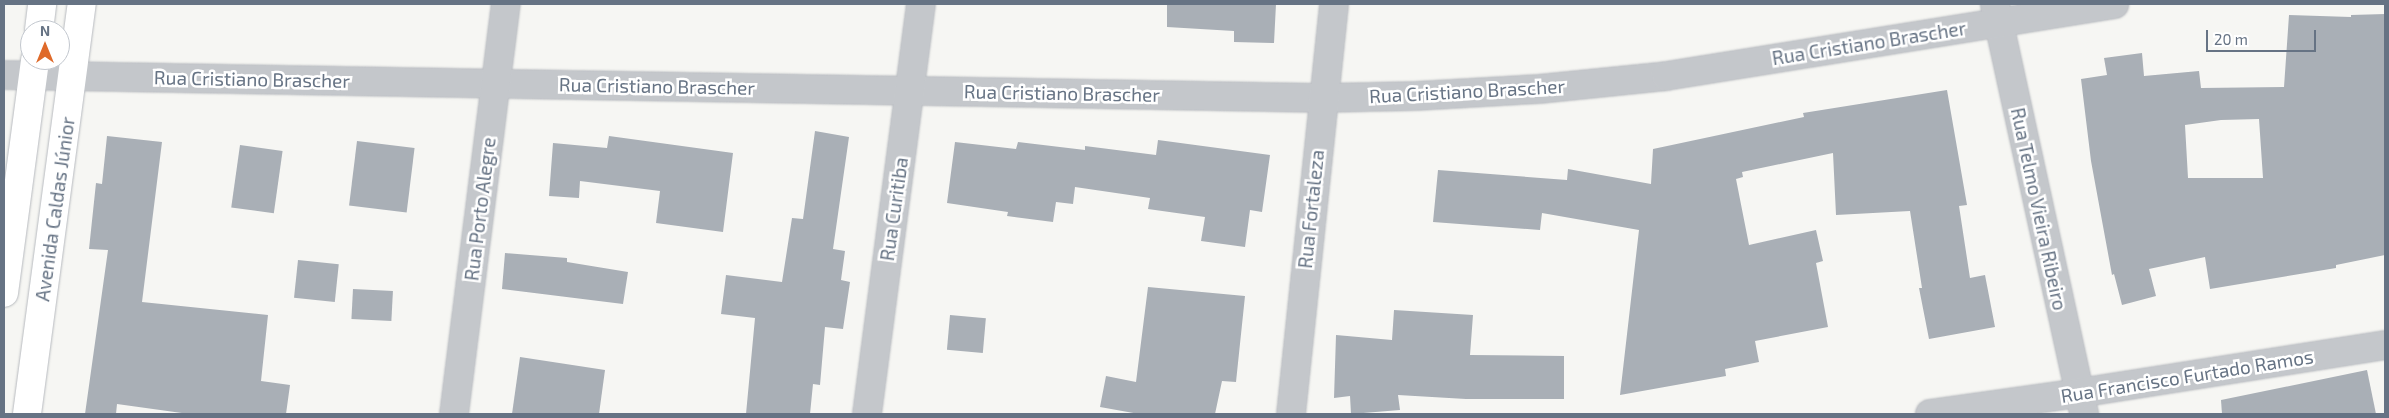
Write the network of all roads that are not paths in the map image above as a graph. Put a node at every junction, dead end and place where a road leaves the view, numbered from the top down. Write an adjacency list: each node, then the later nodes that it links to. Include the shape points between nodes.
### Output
1 (42, 4): 8 (main road)
2 (82, 4): 13 (main road, Avenida Caldas Júnior)
3 (506, 4): 14 (street, Rua Porto Alegre)
4 (922, 4): 15 (street, Rua Curitiba)
5 (1334, 4): 16 (street, Rua Fortaleza)
6 (2114, 4): 7 (street, Rua Cristiano Brascher)
7 (1997, 13): 16 (street, Rua Cristiano Brascher, via 1666,76 1530,90); 19 (street, Rua Telmo Vieira Ribeiro)
8 (40, 20)
9 (25, 70): 12 (street, Rua Cristiano Brascher)
10 (34, 70): 17 (main road, Avenida Caldas Júnior)
11 (44, 70): 13 (street, Rua Cristiano Brascher)
12 (4, 75)
13 (72, 76): 14 (street, Rua Cristiano Brascher); 20 (main road, Avenida Caldas Júnior)
14 (496, 83): 15 (street, Rua Cristiano Brascher); 21 (street, Rua Porto Alegre)
15 (910, 90): 16 (street, Rua Cristiano Brascher); 22 (street, Rua Curitiba)
16 (1322, 98): 23 (street, Rua Fortaleza)
17 (4, 293)
18 (2385, 345): 19 (street, Rua Francisco Furtado Ramos)
19 (2081, 404): 24 (street, Rua Francisco Furtado Ramos)
20 (27, 414)
21 (454, 414)
22 (867, 414)
23 (1291, 414)
24 (1930, 414)

